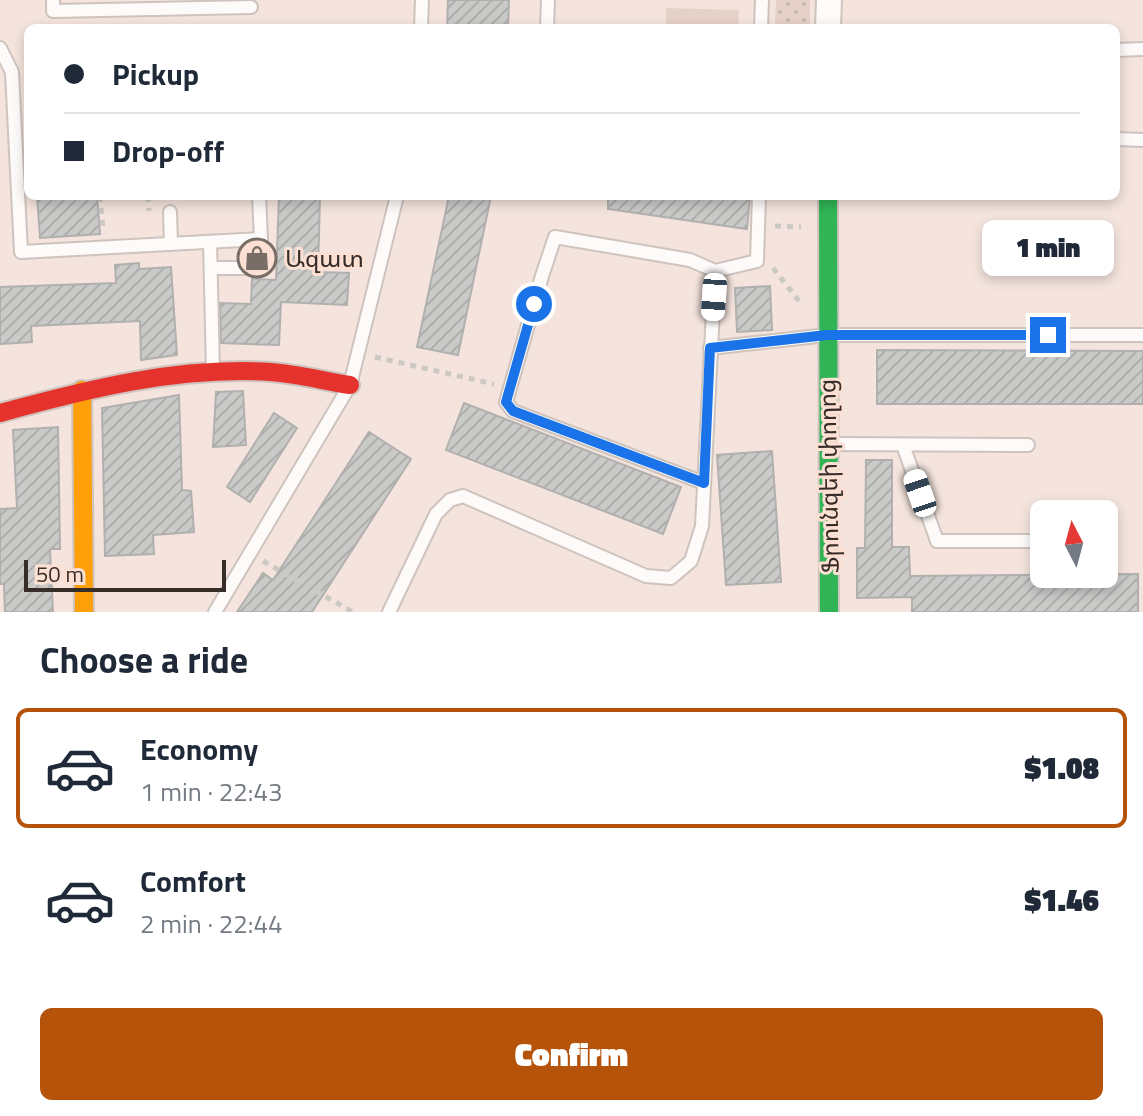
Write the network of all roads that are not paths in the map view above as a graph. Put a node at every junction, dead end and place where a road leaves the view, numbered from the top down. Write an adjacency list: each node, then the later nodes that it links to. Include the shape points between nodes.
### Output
1 (53, 0): 6 (lane, via 53,11)
2 (422, 0): 7 (lane)
3 (548, 0): 8 (lane)
4 (762, 0): 9 (lane)
5 (829, 0): 10 (street)
6 (251, 7)
7 (421, 24)
8 (547, 24)
9 (761, 24)
10 (828, 24)
11 (0, 48): 14 (lane)
12 (1143, 49): 13 (lane)
13 (1120, 50)
14 (12, 72): 15 (lane); 24 (lane, via 21,252)
15 (24, 72)
16 (1120, 139): 17 (lane)
17 (1143, 140)
18 (259, 200): 23 (lane, via 261,239)
19 (396, 200): 32 (lane)
20 (759, 200): 27 (lane, via 757,261)
21 (828, 200): 28 (street, Ֆրունզեի փողոց)
22 (170, 212): 24 (lane)
23 (210, 242): 24 (lane); 25 (lane)
24 (171, 244)
25 (211, 268): 26 (lane); 31 (lane)
26 (264, 268)
27 (715, 271): 30 (lane); 38 (lane, via 690,260 555,237 506,402 513,411)
28 (827, 335): 29 (lane); 30 (lane); 35 (street, Ֆրունզեի փողոց)
29 (1143, 335)
30 (710, 348): 38 (lane)
31 (213, 372): 32 (street, via 272,372); 33 (street)
32 (350, 385): 41 (lane)
33 (82, 390): 34 (street); 40 (street)
34 (0, 413)
35 (829, 444): 36 (lane); 43 (street, Ֆրունզեի փողոց)
36 (903, 445): 37 (lane); 39 (lane, via 937,541)
37 (1028, 445)
38 (704, 483): 42 (lane, via 702,526 691,561 671,578 646,576 463,496 450,500 436,514)
39 (1030, 541)
40 (84, 612)
41 (215, 612)
42 (389, 612)
43 (829, 612)

